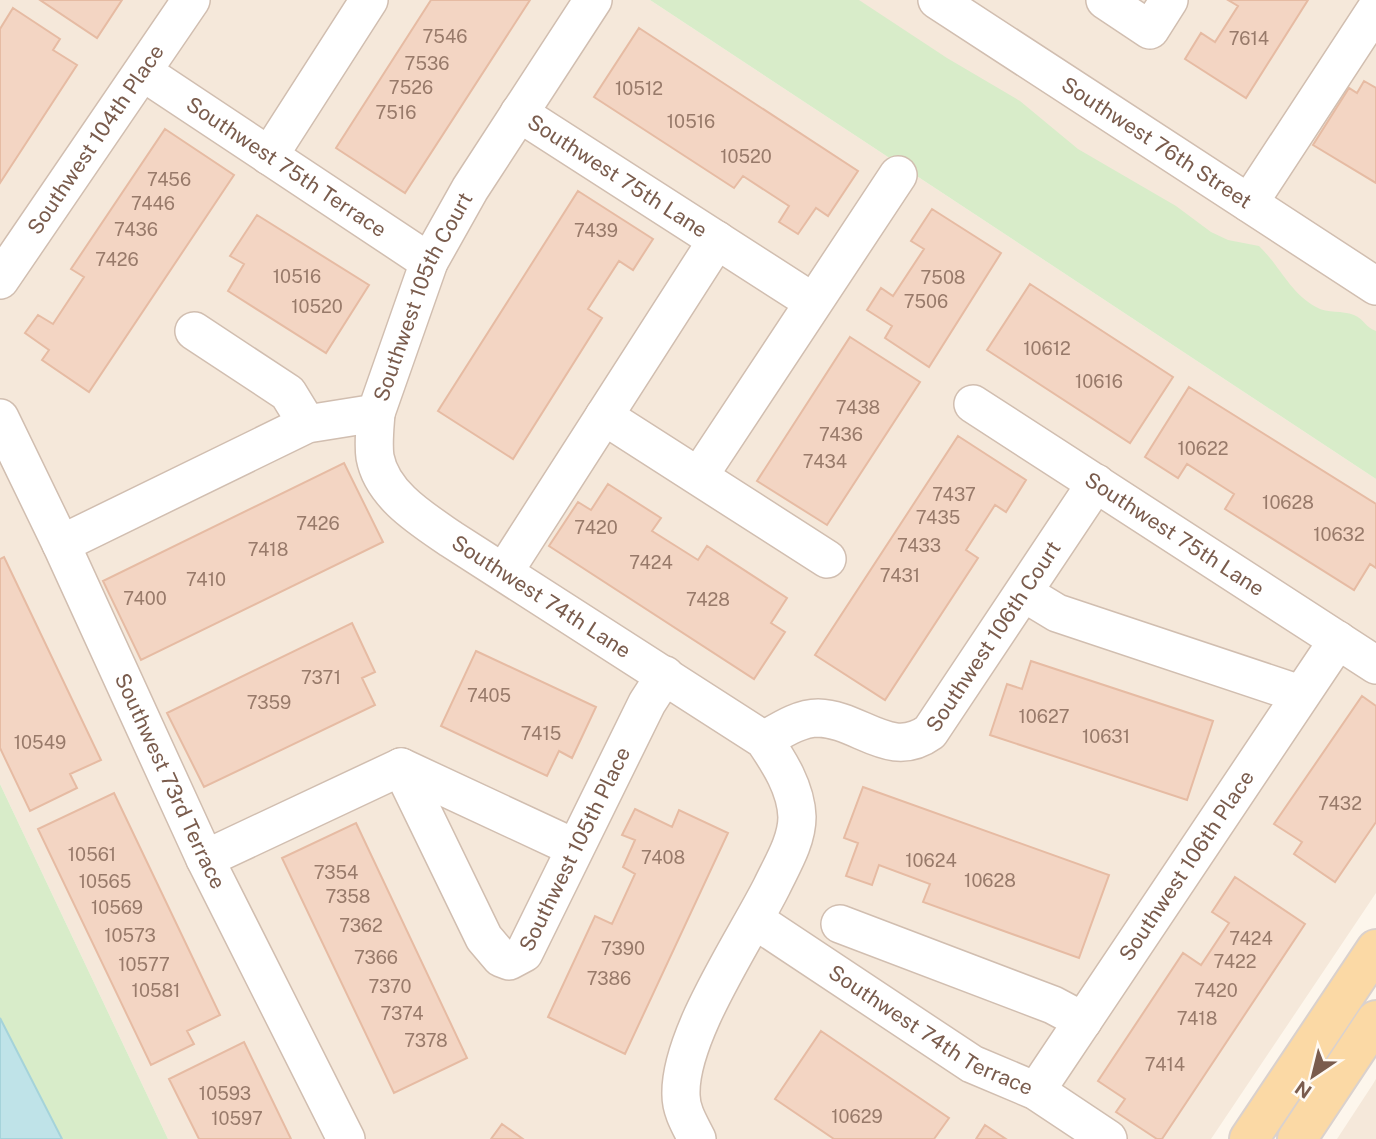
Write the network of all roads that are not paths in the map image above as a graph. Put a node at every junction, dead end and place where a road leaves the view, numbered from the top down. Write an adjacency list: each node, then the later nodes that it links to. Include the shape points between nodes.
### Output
1 (191, 0): 8 (street, Southwest 104th Place)
2 (593, 0): 9 (street, Southwest 105th Court)
3 (937, 0): 12 (street, Southwest 76th Street)
4 (1105, 0): 5 (street, via 1150,30)
5 (1169, 0)
6 (359, 4): 10 (street)
7 (1373, 20): 12 (street)
8 (142, 72): 10 (street, Southwest 75th Terrace); 15 (street, Southwest 104th Place)
9 (519, 113): 13 (street, Southwest 75th Lane); 14 (street, Southwest 105th Court)
10 (269, 156): 14 (street, Southwest 75th Terrace)
11 (898, 174): 17 (street)
12 (1249, 203): 16 (street, Southwest 76th Street)
13 (717, 240): 17 (street, Southwest 75th Lane); 21 (street)
14 (429, 262): 20 (street, Southwest 105th Court)
15 (0, 280)
16 (1376, 286)
17 (813, 302): 24 (street)
18 (194, 331): 23 (street, via 288,393)
19 (973, 404): 25 (street, Southwest 75th Lane)
20 (376, 413): 23 (street, Southwest 105th Court); 28 (street, Southwest 74th Lane, via 375,456 397,496 424,521)
21 (604, 416): 24 (street); 28 (street)
22 (0, 418): 26 (street, Southwest 73rd Terrace)
23 (307, 424): 26 (street, Southwest 105th Court)
24 (699, 476): 27 (street)
25 (1096, 483): 29 (street, Southwest 106th Court); 30 (street, Southwest 75th Lane)
26 (61, 544): 37 (street, Southwest 73rd Terrace)
27 (827, 559)
28 (504, 572): 32 (street, Southwest 74th Lane)
29 (1024, 593): 33 (street, via 1064,615); 34 (street, Southwest 106th Court, via 939,723 921,739 885,742 819,718 792,725)
30 (1338, 640): 31 (street, Southwest 75th Lane); 33 (street, Southwest 106th Place)
31 (1376, 665)
32 (666, 675): 34 (street, Southwest 74th Lane); 36 (street, Southwest 105th Place, via 647,703)
33 (1300, 694): 44 (street, Southwest 106th Place)
34 (764, 740): 38 (street, via 788,779 797,817 785,860)
35 (401, 767): 36 (street); 36 (street, Southwest 105th Place, via 484,938 501,958 509,961 524,953); 37 (street)
36 (575, 848)
37 (205, 859): 47 (street, Southwest 73rd Terrace)
38 (755, 920): 42 (street, Southwest 74th Terrace); 48 (street, via 705,1011 684,1073 685,1117)
39 (840, 924): 41 (street)
40 (1376, 949): 46 (main road)
41 (913, 951): 42 (street); 44 (street)
42 (885, 1004): 45 (street, Southwest 74th Terrace, via 972,1064)
43 (1376, 1020): 50 (main road)
44 (1083, 1021): 45 (street, Southwest 106th Place)
45 (1036, 1091): 49 (street, Southwest 74th Terrace)
46 (1250, 1138)
47 (346, 1139)
48 (697, 1139)
49 (1108, 1139)
50 (1297, 1139)

